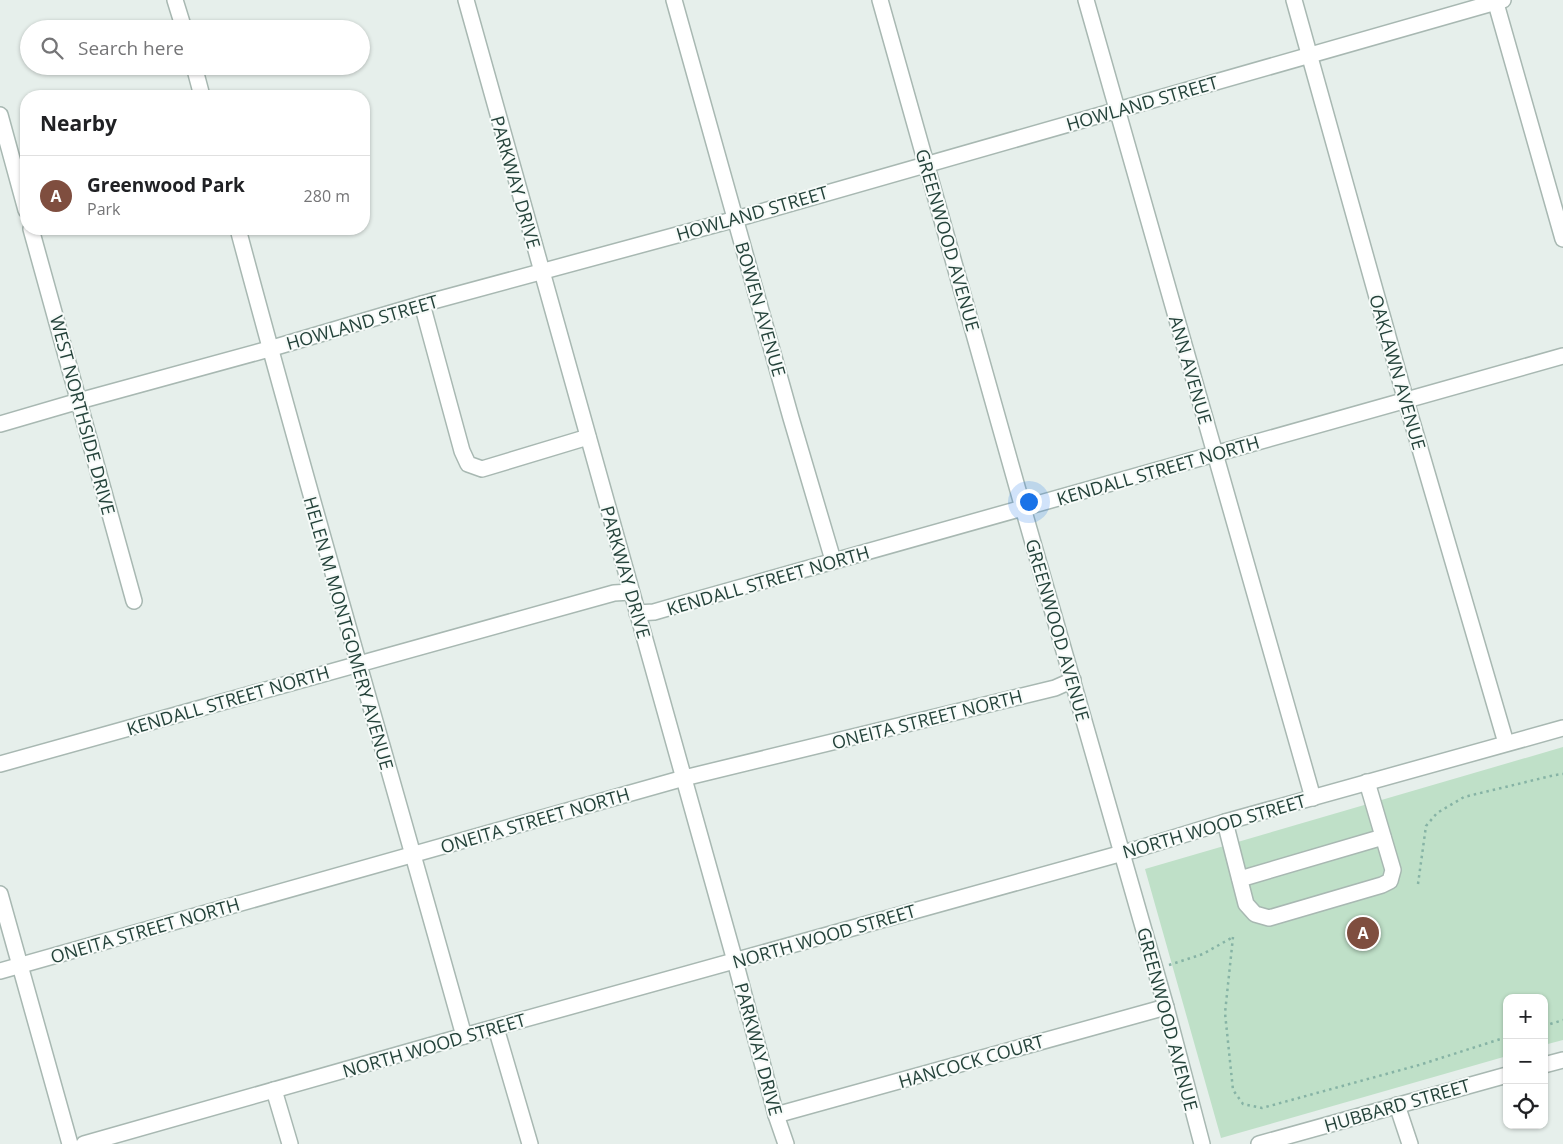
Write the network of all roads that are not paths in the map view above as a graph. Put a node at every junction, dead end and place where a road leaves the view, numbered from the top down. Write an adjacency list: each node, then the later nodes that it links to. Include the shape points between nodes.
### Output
1 (176, 0): 8 (street)
2 (466, 0): 20 (street, PARKWAY DRIVE)
3 (674, 0): 16 (street, BOWEN AVENUE)
4 (880, 0): 14 (street, GREENWOOD AVENUE)
5 (1086, 0): 12 (street, ANN AVENUE)
6 (1294, 0): 9 (street, OAKLAWN AVENUE)
7 (1498, 1): 9 (street, HOWLAND STREET); 19 (street)
8 (182, 20)
9 (1309, 55): 12 (street, HOWLAND STREET); 25 (street, OAKLAWN AVENUE)
10 (196, 75): 11 (street)
11 (200, 90)
12 (1117, 110): 14 (street, HOWLAND STREET); 28 (street, ANN AVENUE)
13 (0, 115): 15 (street)
14 (926, 164): 16 (street, HOWLAND STREET); 29 (street, GREENWOOD AVENUE)
15 (20, 188)
16 (736, 219): 20 (street, HOWLAND STREET); 30 (street, BOWEN AVENUE)
17 (34, 235): 24 (street, WEST NORTHSIDE DRIVE)
18 (240, 235): 22 (street, HELEN M MONTGOMERY AVENUE)
19 (1563, 239)
20 (541, 271): 21 (street, HOWLAND STREET); 27 (street, PARKWAY DRIVE)
21 (422, 304): 22 (street, HOWLAND STREET); 27 (street, via 468,464 482,469)
22 (270, 349): 24 (street, HOWLAND STREET); 34 (street, HELEN M MONTGOMERY AVENUE)
23 (1563, 356): 25 (street, KENDALL STREET NORTH)
24 (79, 401): 26 (street, HOWLAND STREET); 32 (street, WEST NORTHSIDE DRIVE)
25 (1406, 401): 28 (street, KENDALL STREET NORTH); 37 (street, OAKLAWN AVENUE)
26 (0, 424)
27 (588, 438): 31 (street, PARKWAY DRIVE)
28 (1215, 454): 29 (street, KENDALL STREET NORTH); 41 (street, ANN AVENUE)
29 (1023, 508): 30 (street, KENDALL STREET NORTH); 35 (street, GREENWOOD AVENUE)
30 (833, 560): 33 (street, KENDALL STREET NORTH, via 654,612)
31 (631, 592): 33 (street, PARKWAY DRIVE); 34 (street, KENDALL STREET NORTH, via 614,593)
32 (134, 601)
33 (637, 613): 39 (street, PARKWAY DRIVE)
34 (357, 664): 38 (street, KENDALL STREET NORTH); 45 (street, HELEN M MONTGOMERY AVENUE)
35 (1073, 680): 39 (street, ONEITA STREET NORTH, via 1055,688); 44 (street, GREENWOOD AVENUE)
36 (1563, 728): 37 (street, NORTH WOOD STREET)
37 (1506, 743): 40 (street, NORTH WOOD STREET)
38 (0, 764)
39 (684, 778): 45 (street, ONEITA STREET NORTH); 48 (street, PARKWAY DRIVE)
40 (1367, 782): 41 (street, NORTH WOOD STREET); 43 (street)
41 (1313, 798): 42 (street, NORTH WOOD STREET)
42 (1225, 822): 44 (street, NORTH WOOD STREET); 46 (street)
43 (1383, 837): 46 (street); 46 (street, via 1393,870 1390,881 1382,885 1269,918 1255,914 1246,904)
44 (1121, 853): 48 (street, NORTH WOOD STREET); 51 (street, GREENWOOD AVENUE)
45 (412, 854): 49 (street, ONEITA STREET NORTH); 53 (street, HELEN M MONTGOMERY AVENUE)
46 (1240, 879)
47 (0, 894): 49 (street)
48 (735, 961): 52 (street, NORTH WOOD STREET); 59 (street, PARKWAY DRIVE)
49 (20, 966): 50 (street, ONEITA STREET NORTH); 60 (street)
50 (0, 972)
51 (1166, 1007): 59 (street, HANCOCK COURT); 65 (street, GREENWOOD AVENUE)
52 (496, 1028): 53 (street, NORTH WOOD STREET); 63 (street)
53 (464, 1036): 57 (street, NORTH WOOD STREET)
54 (1563, 1060): 55 (street)
55 (1548, 1064)
56 (1503, 1076): 58 (street, HUBBARD STREET)
57 (274, 1090): 61 (street, NORTH WOOD STREET); 62 (street)
58 (1397, 1105): 66 (street, HUBBARD STREET); 67 (street)
59 (776, 1116): 64 (street, PARKWAY DRIVE)
60 (70, 1144)
61 (84, 1144)
62 (290, 1144)
63 (530, 1144)
64 (786, 1144)
65 (1202, 1144)
66 (1259, 1144)
67 (1410, 1144)

